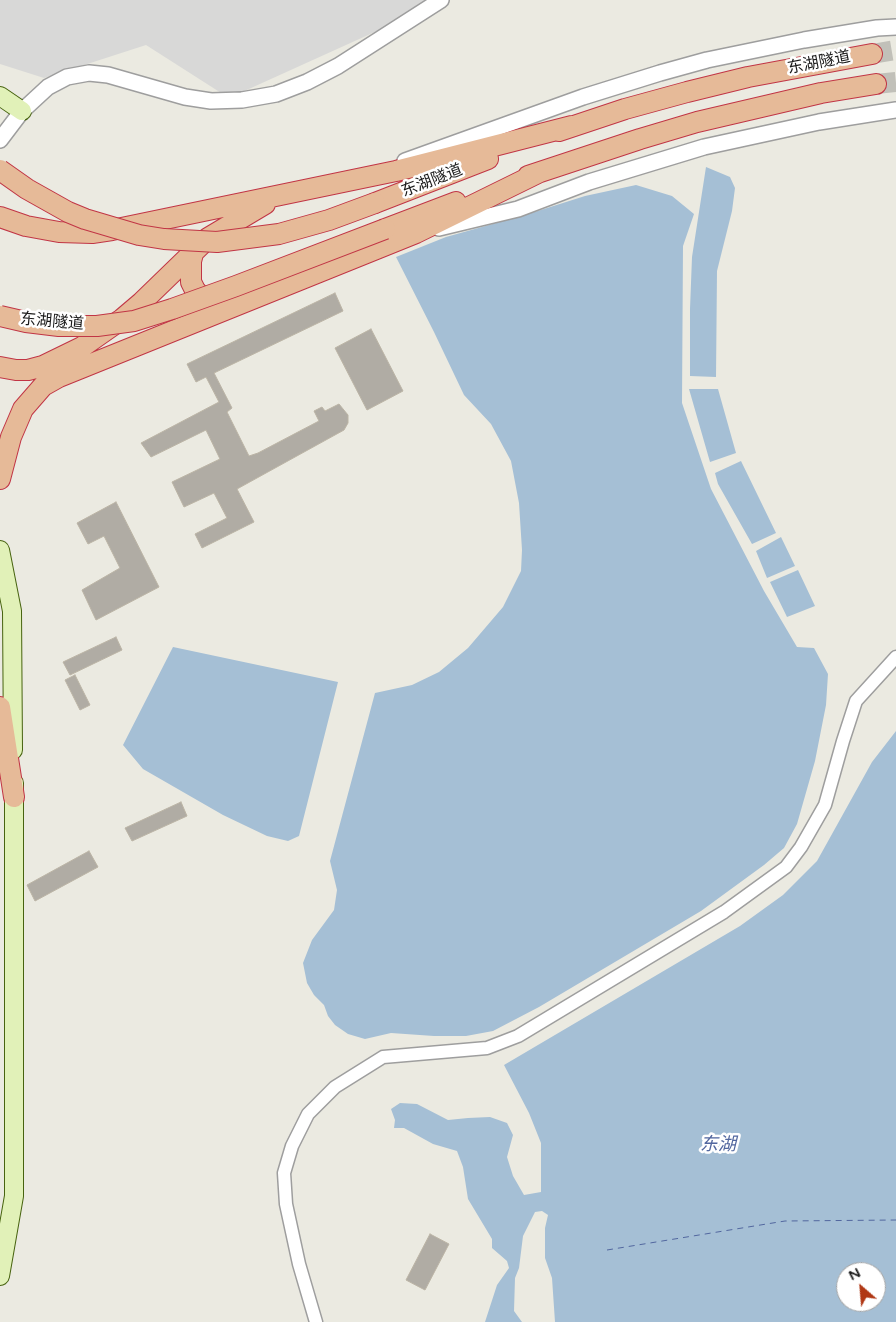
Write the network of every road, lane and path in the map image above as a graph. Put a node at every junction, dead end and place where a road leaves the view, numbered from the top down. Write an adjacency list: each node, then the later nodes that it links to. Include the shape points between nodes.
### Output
1 (441, 0): 7 (street, via 338,66 276,94 210,101 88,72 67,77 48,87)
2 (896, 27): 12 (street, via 804,40 660,73)
3 (872, 54): 8 (highway, 东湖隧道, via 696,90)
4 (876, 84): 11 (highway, 东湖隧道, via 821,93 697,122)
5 (0, 96): 7 (main road)
6 (896, 110): 15 (street, via 819,122 704,147 605,177 518,209)
7 (22, 112): 9 (street)
8 (572, 126): 10 (highway, 东湖隧道, bridge, via 303,229 217,242 139,235 84,219 27,189); 12 (highway)
9 (0, 140)
10 (0, 170)
11 (540, 172): 15 (highway); 18 (highway, 东湖隧道, bridge, via 227,290 134,320 96,326 60,326)
12 (339, 182): 13 (highway)
13 (284, 193): 14 (highway, via 92,232 40,230); 16 (highway, via 224,227)
14 (0, 217)
15 (416, 233): 17 (highway)
16 (194, 250): 17 (highway, via 190,272 195,290 212,302); 19 (highway, via 142,302 82,347 43,366 16,370)
17 (237, 306): 20 (highway, via 43,386 16,422)
18 (0, 316)
19 (0, 367)
20 (0, 479)
21 (0, 550): 24 (main road, via 12,611)
22 (896, 657): 28 (street, via 856,701 826,804 802,847 786,867 724,912 518,1036 487,1048 383,1057 335,1087 308,1114 292,1146 284,1173 286,1204 298,1264)
23 (0, 708): 24 (highway)
24 (14, 797): 25 (main road)
25 (14, 1166): 26 (main road); 27 (main road, via 12,1207)
26 (0, 1181)
27 (0, 1276)
28 (316, 1322)

